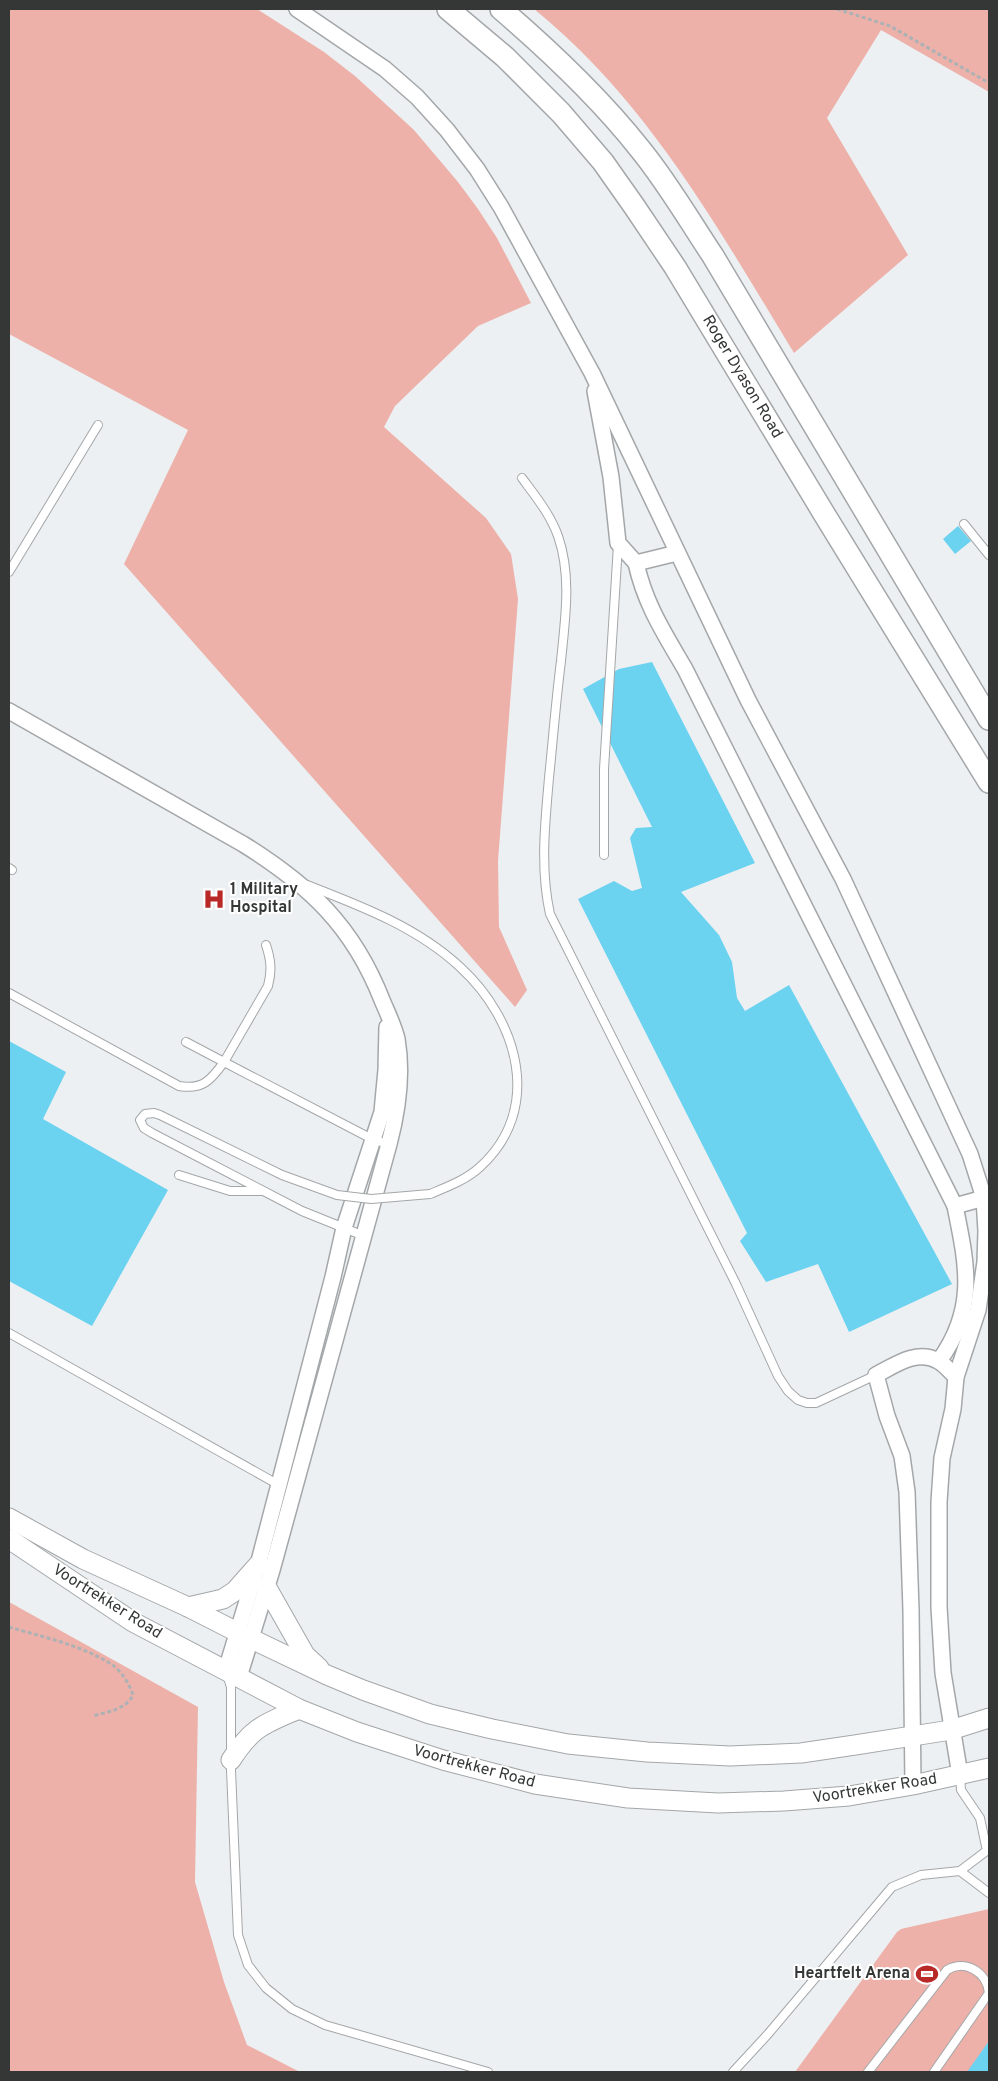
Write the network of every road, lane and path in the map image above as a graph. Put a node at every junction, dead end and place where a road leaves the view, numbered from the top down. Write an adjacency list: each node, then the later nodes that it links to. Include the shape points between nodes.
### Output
1 (297, 9): 6 (street, via 385,69 447,130 501,207)
2 (448, 9): 17 (main road, Roger Dyason Road, via 505,57 561,112 603,162 634,206 675,267)
3 (500, 9): 16 (main road, via 552,53 597,100 641,150 678,203 713,256)
4 (837, 9): 5 (path, via 890,26)
5 (989, 83)
6 (592, 373): 10 (street, via 611,477); 11 (street)
7 (98, 425): 14 (lane)
8 (522, 478): 35 (lane, via 550,516 558,538 564,560 567,605 543,857 550,914 788,1391 798,1400 816,1403)
9 (964, 524): 12 (lane)
10 (618, 543): 13 (street); 18 (lane, via 604,769)
11 (677, 553): 13 (street); 29 (street, via 748,700 843,879 970,1154)
12 (989, 555)
13 (636, 563): 30 (street, via 658,624 685,669)
14 (9, 572)
15 (9, 711): 19 (street, via 244,844)
16 (989, 719)
17 (989, 782)
18 (604, 855)
19 (300, 882): 22 (street, via 324,905 364,960); 28 (lane, bridge, via 416,934 461,968 483,992 511,1042 517,1064 518,1088 508,1131 497,1150 478,1169 430,1194 371,1198 337,1195 282,1175 160,1115 149,1112 140,1120 152,1133)
20 (266, 945): 24 (lane, via 272,973 268,986)
21 (9, 993): 24 (lane, via 179,1086 189,1088 209,1081)
22 (386, 1010): 25 (street, via 385,1092); 26 (street, via 396,1038 400,1068)
23 (186, 1042): 24 (lane)
24 (224, 1062): 25 (lane)
25 (374, 1140): 26 (lane); 31 (street)
26 (389, 1144): 32 (street)
27 (178, 1175): 28 (lane, via 230,1192)
28 (262, 1190): 31 (lane)
29 (984, 1198): 30 (street); 36 (street, via 985,1254 978,1310)
30 (955, 1206): 34 (street, via 967,1267 965,1296 955,1335)
31 (344, 1228): 32 (lane); 37 (street)
32 (364, 1236): 38 (street)
33 (9, 1332): 37 (lane)
34 (939, 1361): 35 (street, via 919,1356 909,1358); 36 (street)
35 (876, 1375): 52 (street, via 902,1456 907,1492)
36 (956, 1377): 51 (street, via 942,1458 938,1555 942,1665)
37 (278, 1484): 38 (lane); 41 (street)
38 (293, 1491): 42 (street)
39 (9, 1518): 43 (street, Voortrekker Road, via 83,1558)
40 (9, 1539): 47 (street, Voortrekker Road, via 133,1622)
41 (258, 1565): 43 (street, via 235,1591 223,1599); 45 (street)
42 (267, 1588): 45 (street); 46 (street, via 305,1655)
43 (188, 1607): 45 (street, Voortrekker Road)
44 (9, 1627): 49 (path, via 61,1642 113,1664 133,1695 130,1702)
45 (244, 1636): 46 (street, Voortrekker Road); 47 (street)
46 (327, 1675): 52 (street, Voortrekker Road, via 430,1714 568,1744 730,1756 801,1753)
47 (232, 1678): 48 (street, Voortrekker Road); 53 (lane)
48 (299, 1709): 53 (street, via 253,1731); 56 (street, Voortrekker Road, via 357,1732 517,1780 628,1798 718,1803 784,1801 849,1796)
49 (93, 1716)
50 (989, 1718): 51 (street, Voortrekker Road)
51 (951, 1730): 52 (street, Voortrekker Road); 55 (street)
52 (913, 1736): 56 (street)
53 (231, 1760): 60 (lane, via 238,1935 248,1965 266,1988 292,2009 325,2024)
54 (989, 1768): 55 (street, Voortrekker Road)
55 (960, 1775): 56 (street, Voortrekker Road); 57 (lane, via 961,1790 980,1818)
56 (913, 1785)
57 (988, 1850): 58 (lane)
58 (960, 1871): 59 (lane); 61 (lane, via 921,1875 892,1887)
59 (989, 1893)
60 (488, 2072)
61 (733, 2072)
62 (868, 2072): 63 (lane, via 947,1970 956,1964 962,1965 980,1974 988,1983 989,1993)
63 (934, 2072)

